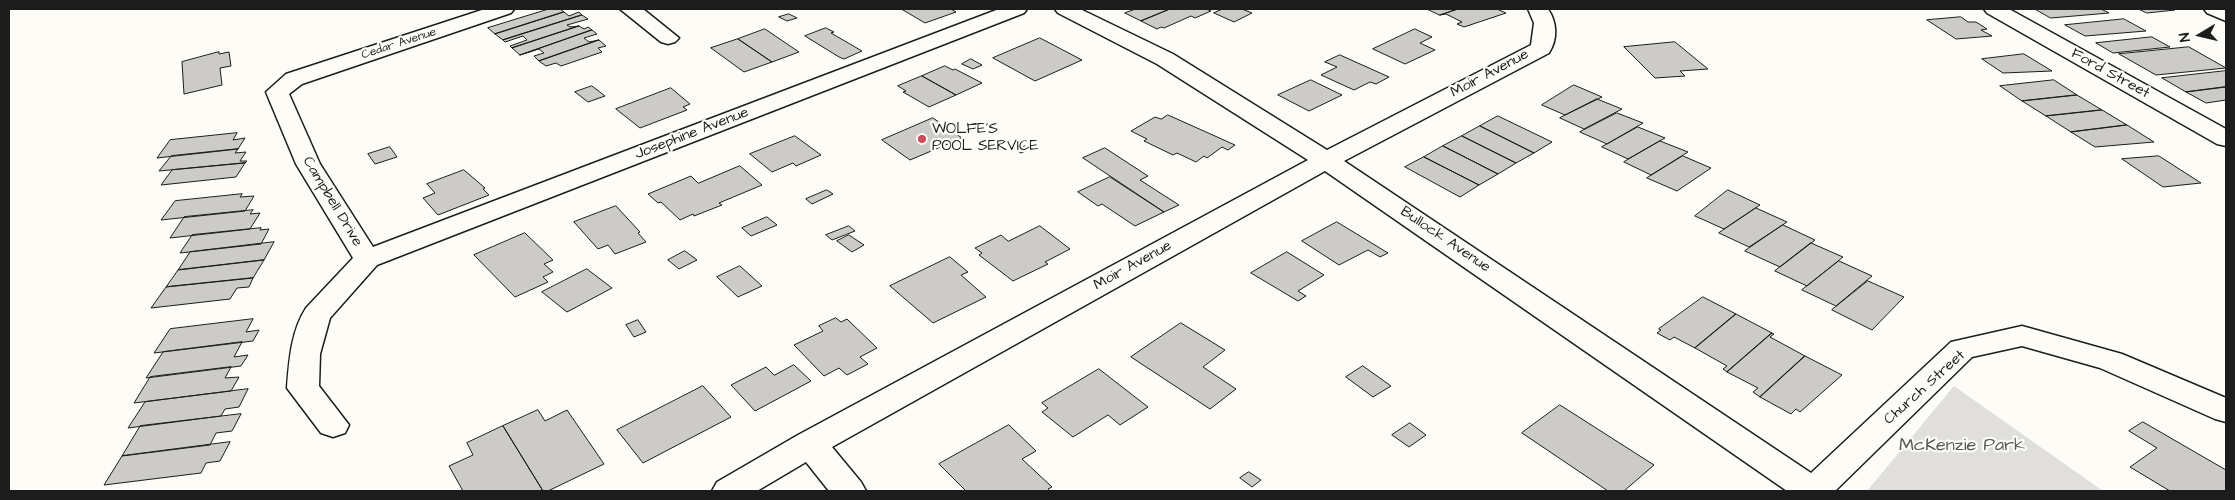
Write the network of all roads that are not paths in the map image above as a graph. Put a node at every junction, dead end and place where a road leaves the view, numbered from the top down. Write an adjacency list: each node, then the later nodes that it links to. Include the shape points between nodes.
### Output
1 (504, 9): 10 (street, Cedar Avenue)
2 (630, 9): 9 (street)
3 (1017, 9): 13 (street, Josephine Avenue)
4 (1065, 9): 12 (street, Bullock Avenue, via 1165,59)
5 (1538, 9): 12 (street, Moir Avenue, via 1544,15 1546,30 1541,48)
6 (1994, 9): 11 (street, Ford Street)
7 (2214, 9): 8 (street)
8 (2226, 15)
9 (668, 38)
10 (294, 79): 13 (street, Campbell Drive, via 277,92 308,164)
11 (2226, 139)
12 (1326, 160): 16 (street, Moir Avenue); 19 (street, Bullock Avenue)
13 (367, 259): 15 (street, Campbell Drive, via 316,315 305,354 303,388)
14 (2226, 411): 19 (street, Church Street, via 2111,361 2022,336 1962,349)
15 (333, 425)
16 (810, 444): 17 (street, Moir Avenue); 18 (street)
17 (729, 491)
18 (849, 491)
19 (1813, 491)

